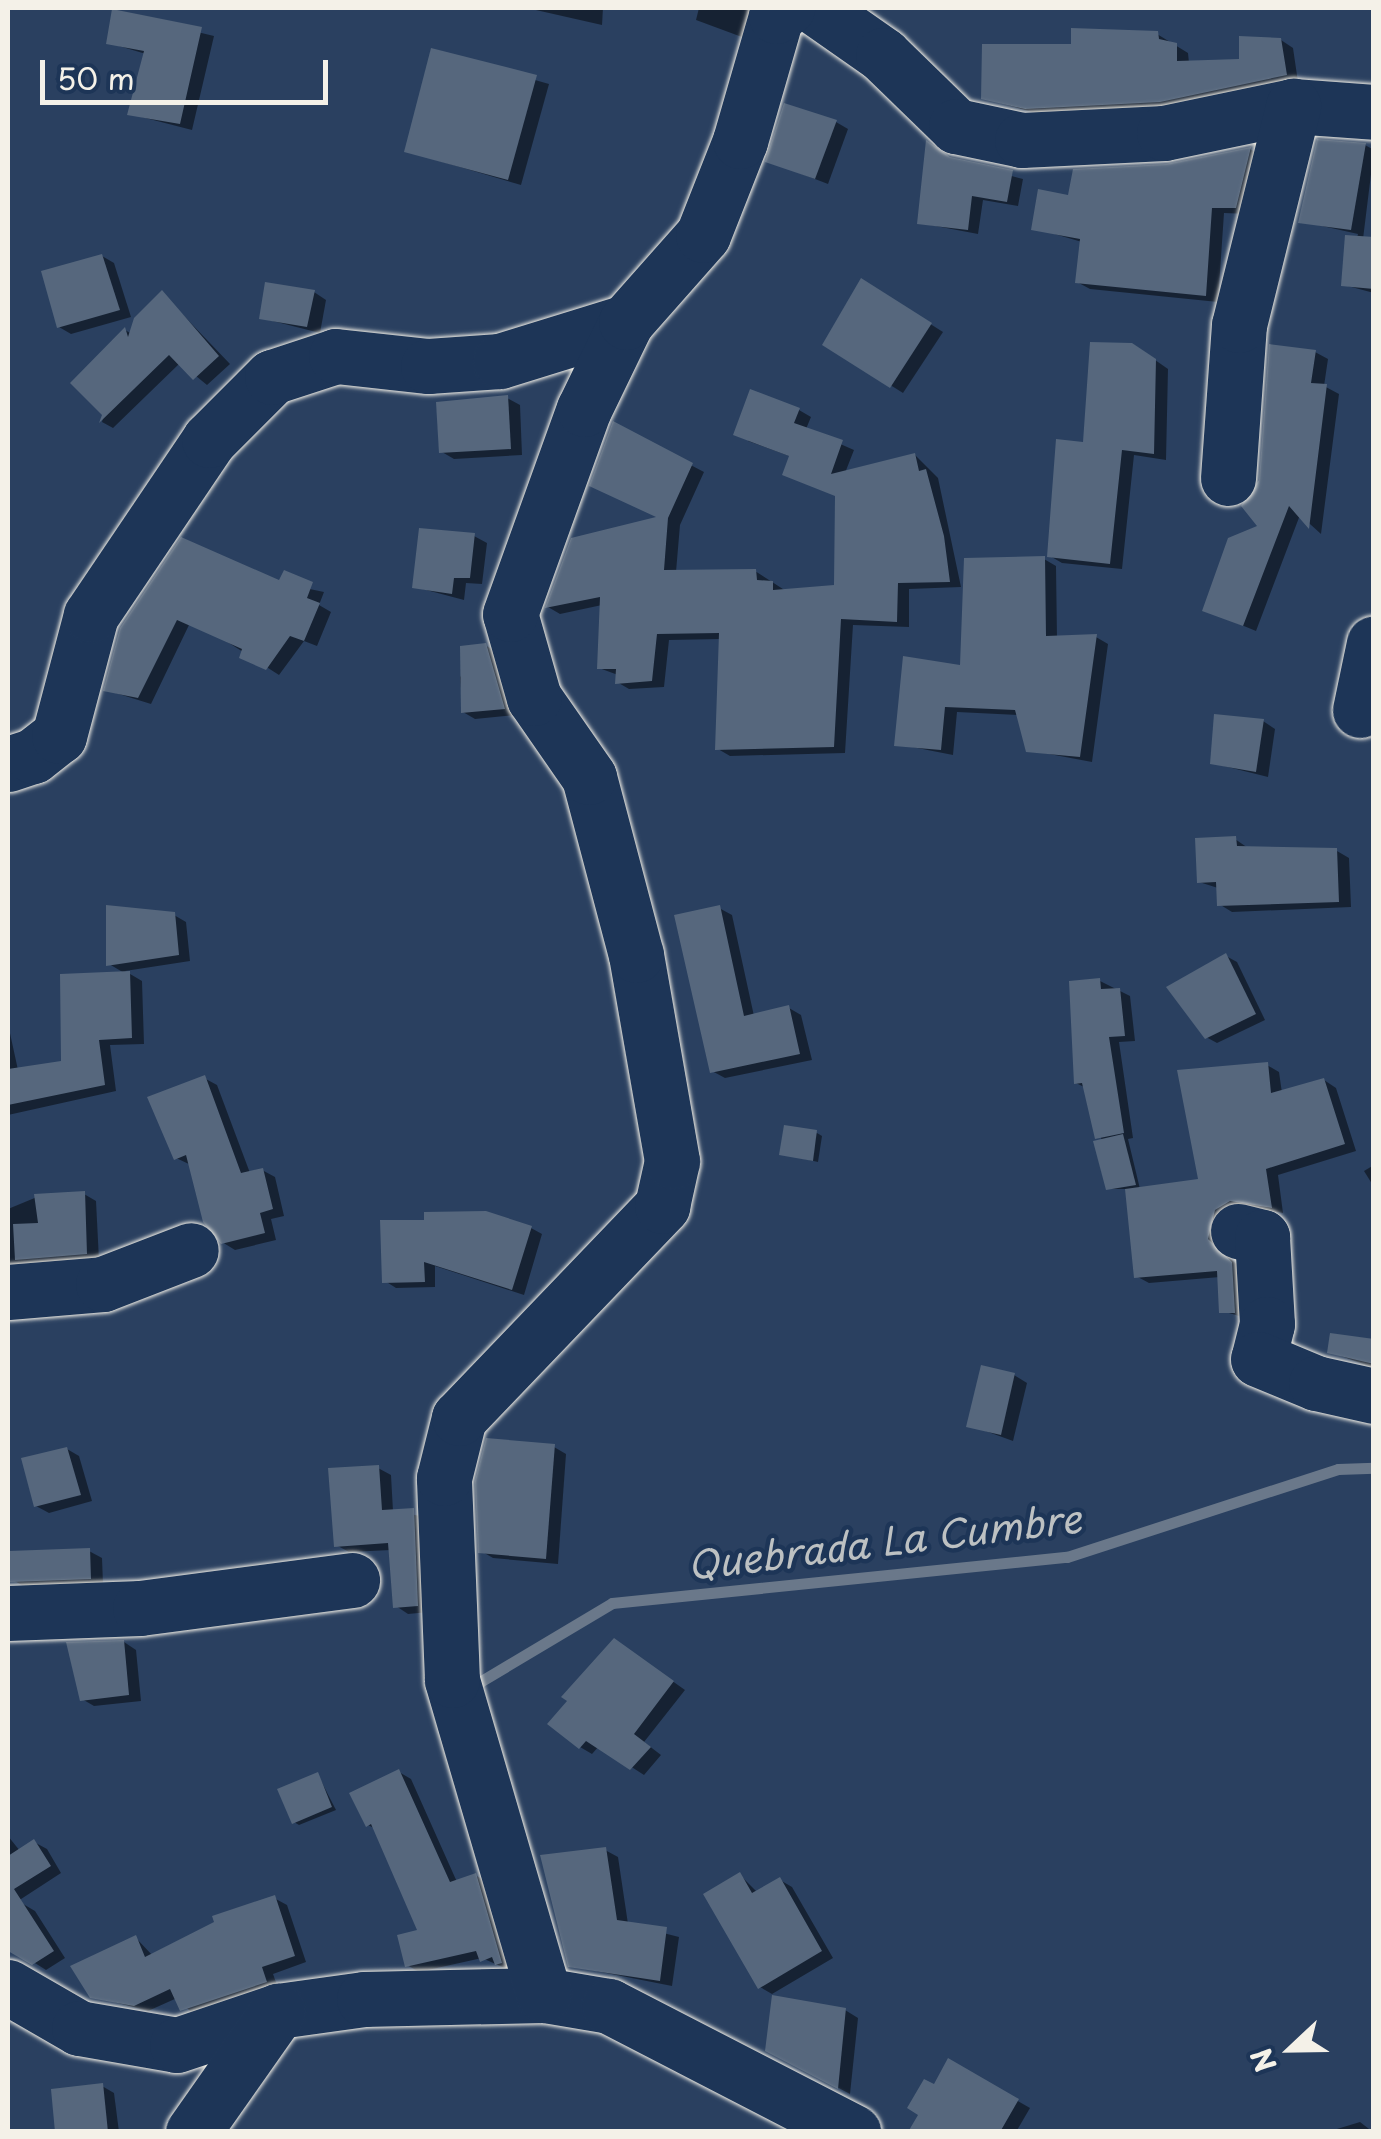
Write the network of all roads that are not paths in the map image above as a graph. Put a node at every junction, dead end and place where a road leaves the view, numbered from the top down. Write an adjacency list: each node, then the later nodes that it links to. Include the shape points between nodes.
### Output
1 (787, 8): 5 (street, via 776,16 740,141 702,235)
2 (816, 8): 3 (street, via 882,54 956,126 1022,140 1164,132)
3 (1293, 106): 4 (street); 6 (street, via 1239,326)
4 (1374, 112)
5 (626, 322): 9 (street, via 500,360 428,366 336,356 272,377 209,440 91,615 59,736); 17 (street, via 584,408 510,614 534,698 588,776 636,956 672,1161 662,1206 458,1418 444,1478 452,1680)
6 (1228, 478)
7 (1374, 643): 8 (street)
8 (1360, 710)
9 (8, 764)
10 (1238, 1231): 13 (street, via 1262,1237 1267,1324 1258,1359 1316,1384)
11 (191, 1250): 12 (street, via 104,1284)
12 (8, 1292)
13 (1374, 1396)
14 (352, 1580): 15 (street, via 140,1608)
15 (8, 1613)
16 (8, 1986): 18 (street, via 80,2028 177,2045)
17 (544, 1995): 18 (street, via 364,1999); 20 (street, via 609,2006)
18 (278, 2011): 19 (street)
19 (193, 2132)
20 (853, 2132)

